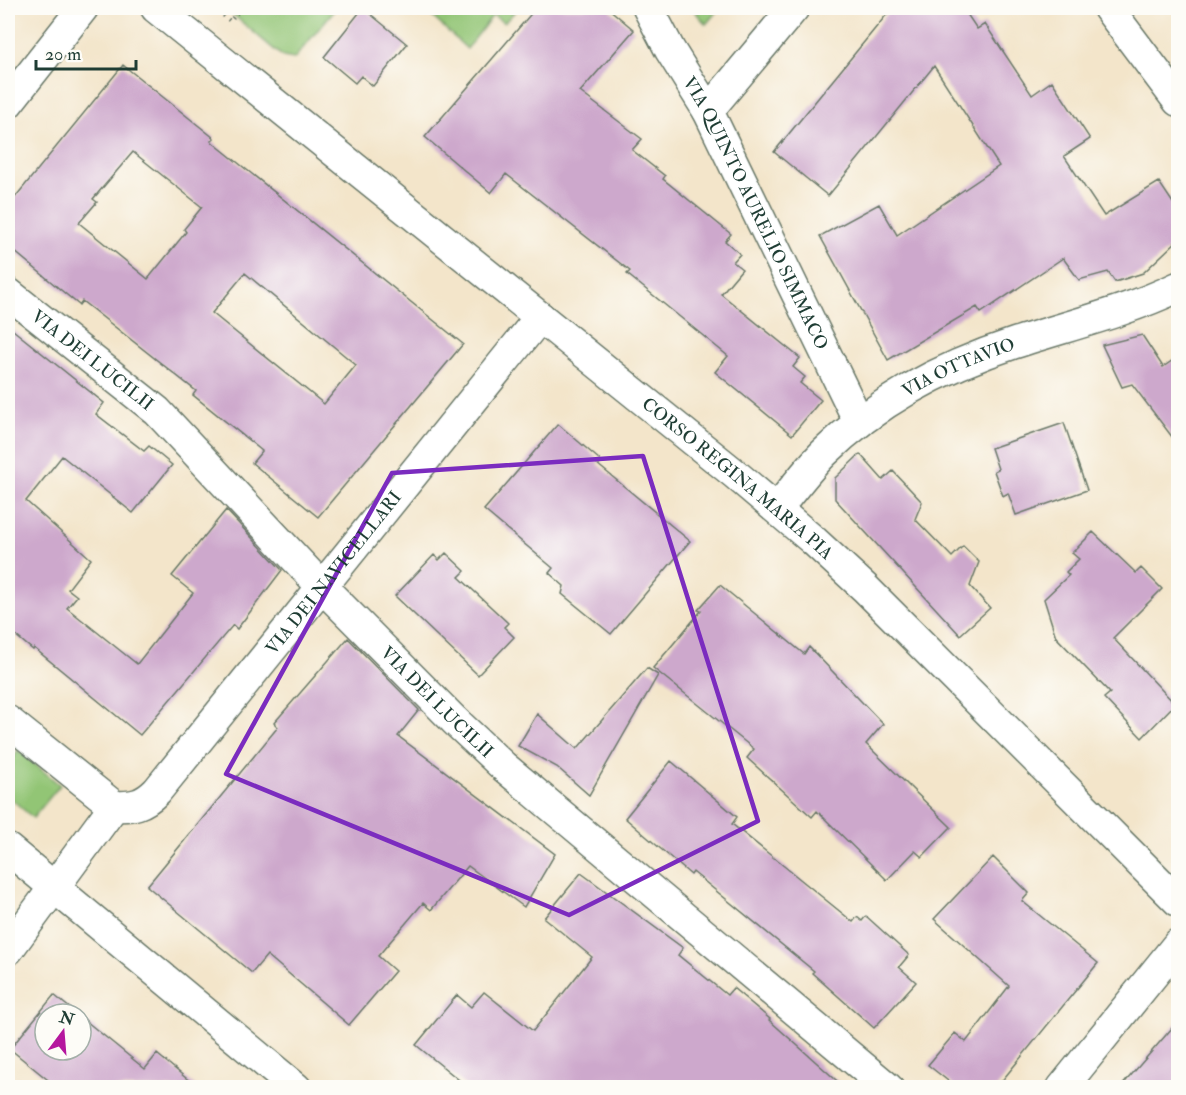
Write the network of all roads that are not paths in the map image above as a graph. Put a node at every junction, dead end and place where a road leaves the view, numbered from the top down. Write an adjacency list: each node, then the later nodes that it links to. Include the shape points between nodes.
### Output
1 (83, 8): 7 (street)
2 (156, 8): 11 (street, CORSO REGINA MARIA PIA)
3 (648, 8): 8 (street, VIA QUINTO AURELIO SIMMACO)
4 (794, 8): 8 (street)
5 (1108, 8): 6 (street)
6 (1179, 101)
7 (8, 103)
8 (708, 111): 12 (street, VIA QUINTO AURELIO SIMMACO)
9 (1179, 287): 12 (street, VIA OTTAVIO, via 1130,308 961,363 905,390)
10 (8, 293): 14 (street, VIA DEI LUCILII, via 157,411)
11 (540, 317): 13 (street, CORSO REGINA MARIA PIA); 14 (street, VIA DEI NAVICELLARI)
12 (860, 422): 13 (street, VIA OTTAVIO, via 812,466)
13 (777, 509): 19 (street, CORSO REGINA MARIA PIA, via 865,588)
14 (322, 586): 16 (street, VIA DEI NAVICELLARI, via 157,791 141,804); 23 (street, VIA DEI LUCILII, via 510,772)
15 (8, 721): 16 (street)
16 (114, 806): 18 (street)
17 (8, 849): 18 (street)
18 (53, 887): 21 (street); 22 (street)
19 (1179, 901)
20 (1179, 944): 24 (street)
21 (8, 950)
22 (296, 1088)
23 (888, 1088)
24 (1062, 1088)

